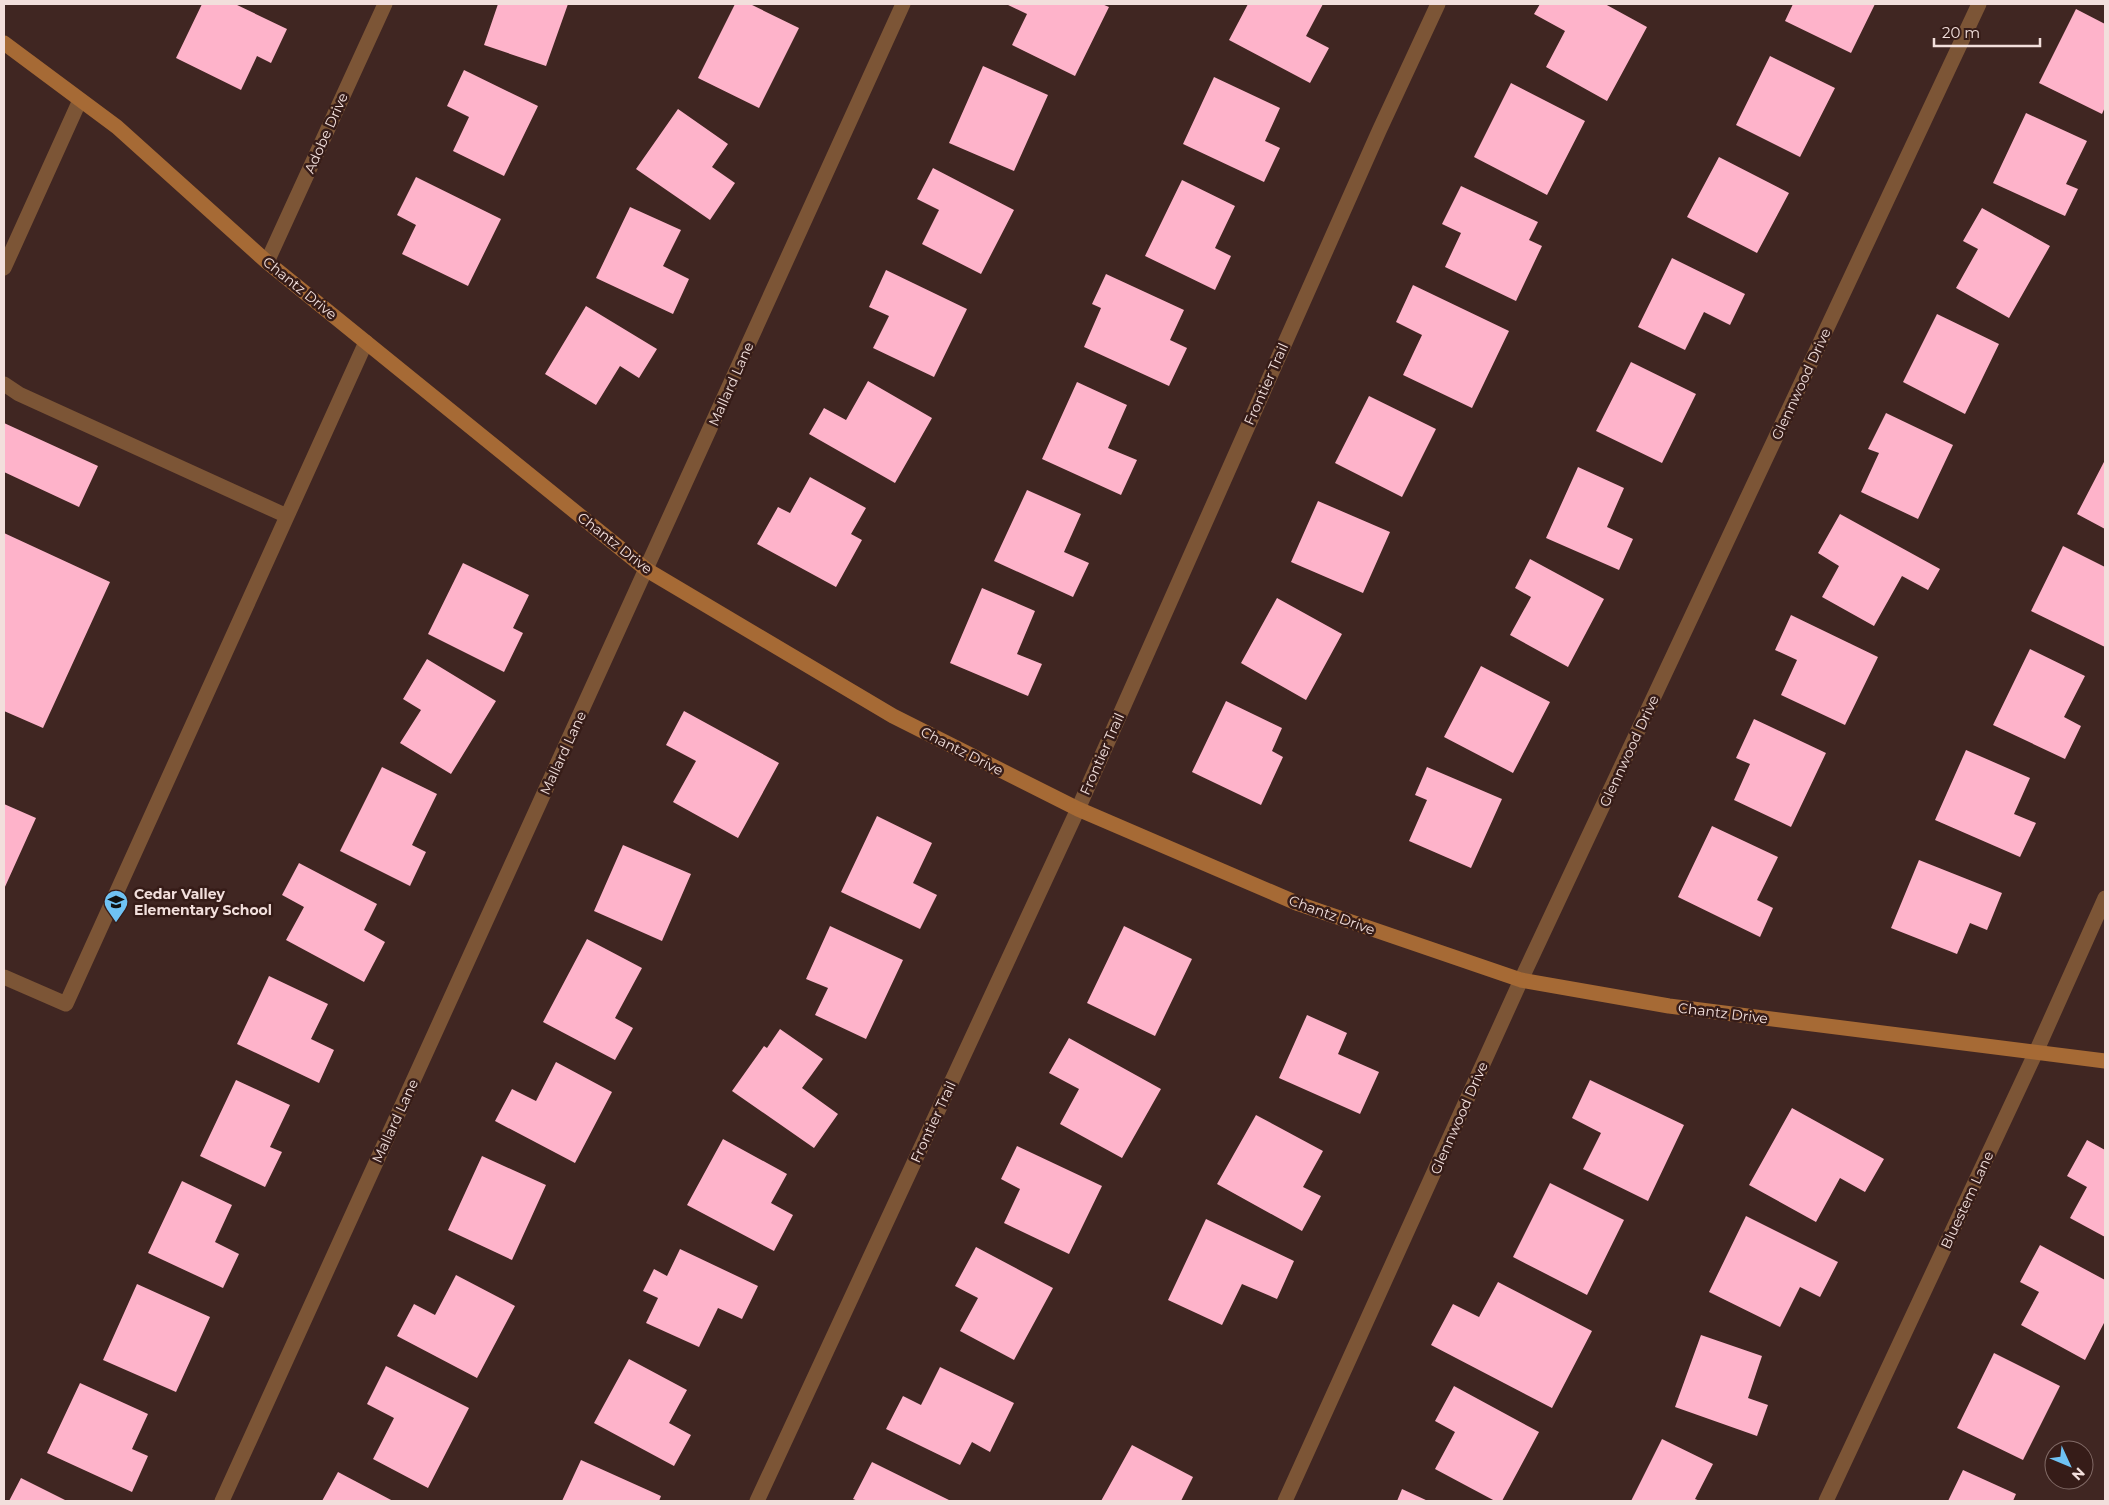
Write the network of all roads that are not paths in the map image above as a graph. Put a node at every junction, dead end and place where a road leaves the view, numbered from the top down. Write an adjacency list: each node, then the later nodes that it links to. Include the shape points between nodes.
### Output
1 (385, 4): 7 (street, Adobe Drive)
2 (903, 4): 12 (street, Mallard Lane)
3 (1438, 4): 13 (street, Frontier Trail, via 1370,149)
4 (1979, 4): 16 (street, Glennwood Drive)
5 (4, 43): 6 (street, Chantz Drive)
6 (80, 100): 7 (street, Chantz Drive, via 117,127); 8 (street)
7 (267, 262): 9 (street, Chantz Drive)
8 (4, 268)
9 (366, 342): 11 (street); 12 (street, Chantz Drive)
10 (4, 384): 11 (street, via 19,394)
11 (287, 516): 15 (street, via 66,1004)
12 (647, 570): 13 (street, Chantz Drive, via 893,716); 19 (street, Mallard Lane)
13 (1078, 810): 16 (street, Chantz Drive, via 1299,904); 20 (street, Frontier Trail)
14 (2105, 898): 17 (street, Bluestem Lane)
15 (4, 977)
16 (1521, 980): 17 (street, Chantz Drive, via 1669,1006); 21 (street, Glennwood Drive)
17 (2036, 1052): 18 (street, Chantz Drive); 22 (street, Bluestem Lane)
18 (2105, 1062)
19 (222, 1501)
20 (757, 1501)
21 (1285, 1501)
22 (1826, 1501)

